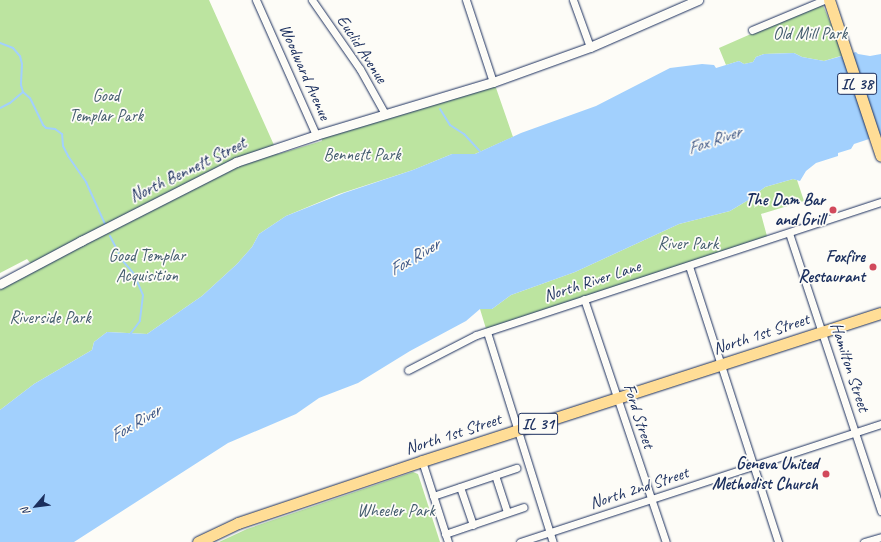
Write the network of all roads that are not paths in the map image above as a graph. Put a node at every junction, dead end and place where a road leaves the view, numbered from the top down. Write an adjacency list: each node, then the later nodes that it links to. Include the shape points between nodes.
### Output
1 (256, 0): 12 (street, Woodward Avenue)
2 (312, 0): 11 (street, Euclid Avenue, via 360,69)
3 (466, 0): 10 (street)
4 (573, 0): 9 (street)
5 (698, 0): 9 (main road, North Bennett Street)
6 (824, 0): 8 (street)
7 (830, 0): 13 (main road, IL 38)
8 (752, 30)
9 (590, 47): 10 (main road, North Bennett Street)
10 (493, 82): 11 (main road, North Bennett Street)
11 (385, 114): 12 (main road, North Bennett Street)
12 (316, 135): 17 (main road, North Bennett Street, via 236,162)
13 (881, 156)
14 (881, 202): 15 (street, North River Lane)
15 (789, 233): 16 (street, North River Lane); 21 (street, Hamilton Street)
16 (689, 266): 18 (street, North River Lane); 22 (street)
17 (0, 284)
18 (584, 299): 20 (street, North River Lane); 24 (street, Ford Street)
19 (881, 313): 21 (main road, North 1st Street / IL 31)
20 (487, 332): 23 (street, North River Lane, via 476,335); 26 (street)
21 (822, 332): 22 (main road, North 1st Street / IL 31); 27 (street, Hamilton Street)
22 (720, 365): 24 (main road, North 1st Street / IL 31); 29 (street)
23 (408, 370)
24 (618, 398): 26 (main road, North 1st Street / IL 31); 34 (street, Ford Street)
25 (881, 424): 27 (street, North 2nd Street)
26 (518, 431): 28 (main road, North 1st Street / IL 31); 39 (street)
27 (855, 432): 29 (street, North 2nd Street); 36 (street, Hamilton Street)
28 (422, 461): 33 (street); 42 (main road, North 1st Street / IL 31, via 238,523)
29 (753, 465): 34 (street, North 2nd Street); 47 (street)
30 (516, 468): 31 (street)
31 (496, 475): 32 (street); 37 (street)
32 (460, 487): 33 (street); 38 (street)
33 (433, 496): 40 (street)
34 (651, 500): 39 (street, North 2nd Street); 46 (street, Ford Street)
35 (524, 507): 37 (street)
36 (881, 511)
37 (507, 512): 38 (street)
38 (473, 525): 40 (street)
39 (550, 532): 44 (street, North 2nd Street); 45 (street)
40 (445, 534): 43 (street)
41 (881, 536): 48 (street)
42 (198, 542)
43 (448, 542)
44 (520, 542)
45 (553, 542)
46 (666, 542)
47 (778, 542)
48 (864, 542)

